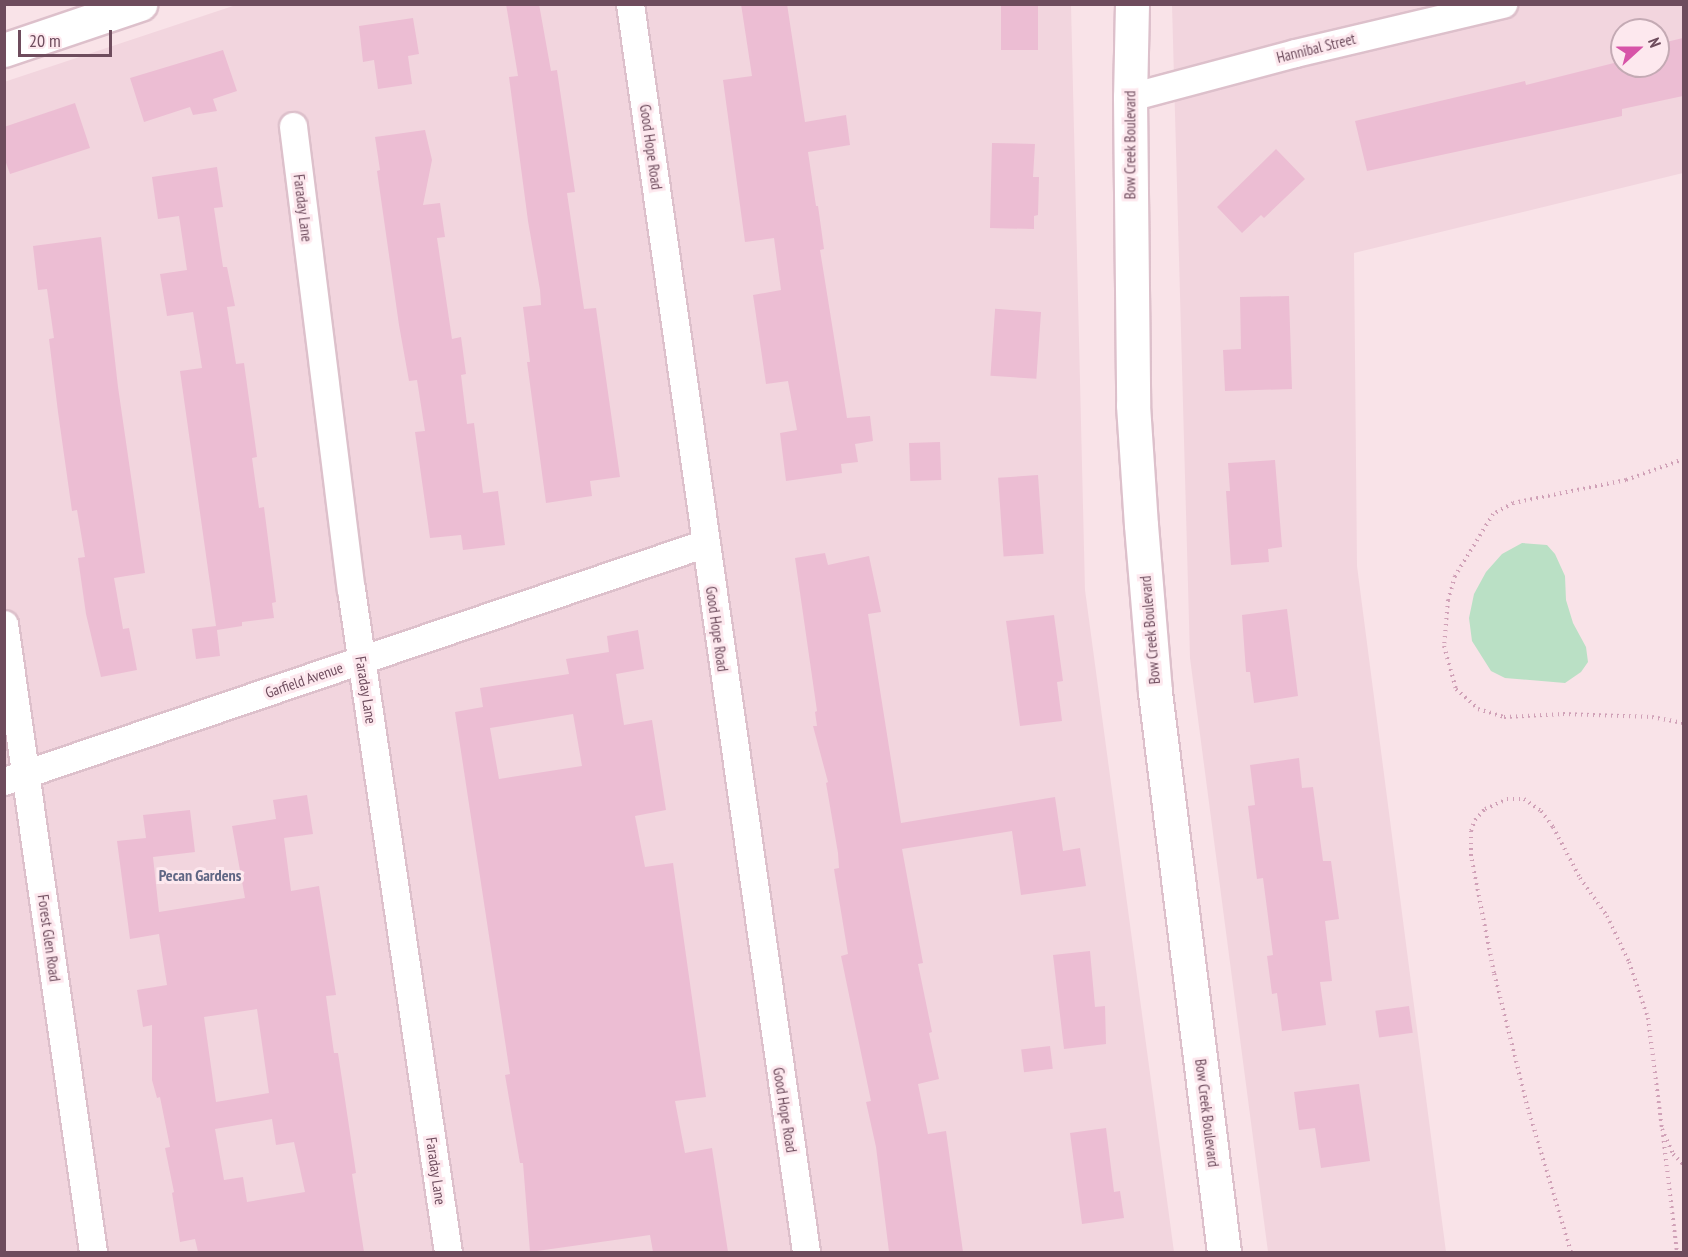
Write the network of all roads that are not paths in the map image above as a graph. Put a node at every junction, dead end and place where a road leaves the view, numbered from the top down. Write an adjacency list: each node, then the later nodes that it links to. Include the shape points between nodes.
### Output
1 (140, 4): 5 (street)
2 (630, 4): 8 (street, Good Hope Road)
3 (1132, 4): 6 (street, Bow Creek Boulevard)
4 (1503, 4): 6 (street, Hannibal Street)
5 (4, 50)
6 (1130, 97): 15 (street, Bow Creek Boulevard, via 1133,405 1141,525 1155,692)
7 (293, 126): 10 (street, Faraday Lane)
8 (706, 543): 10 (street, Garfield Avenue); 14 (street, Good Hope Road)
9 (4, 624): 11 (street, Forest Glen Road)
10 (362, 660): 11 (street, Garfield Avenue); 13 (street, Faraday Lane)
11 (15, 777): 12 (street, Forest Glen Road)
12 (93, 1252)
13 (448, 1252)
14 (806, 1252)
15 (1224, 1252)

